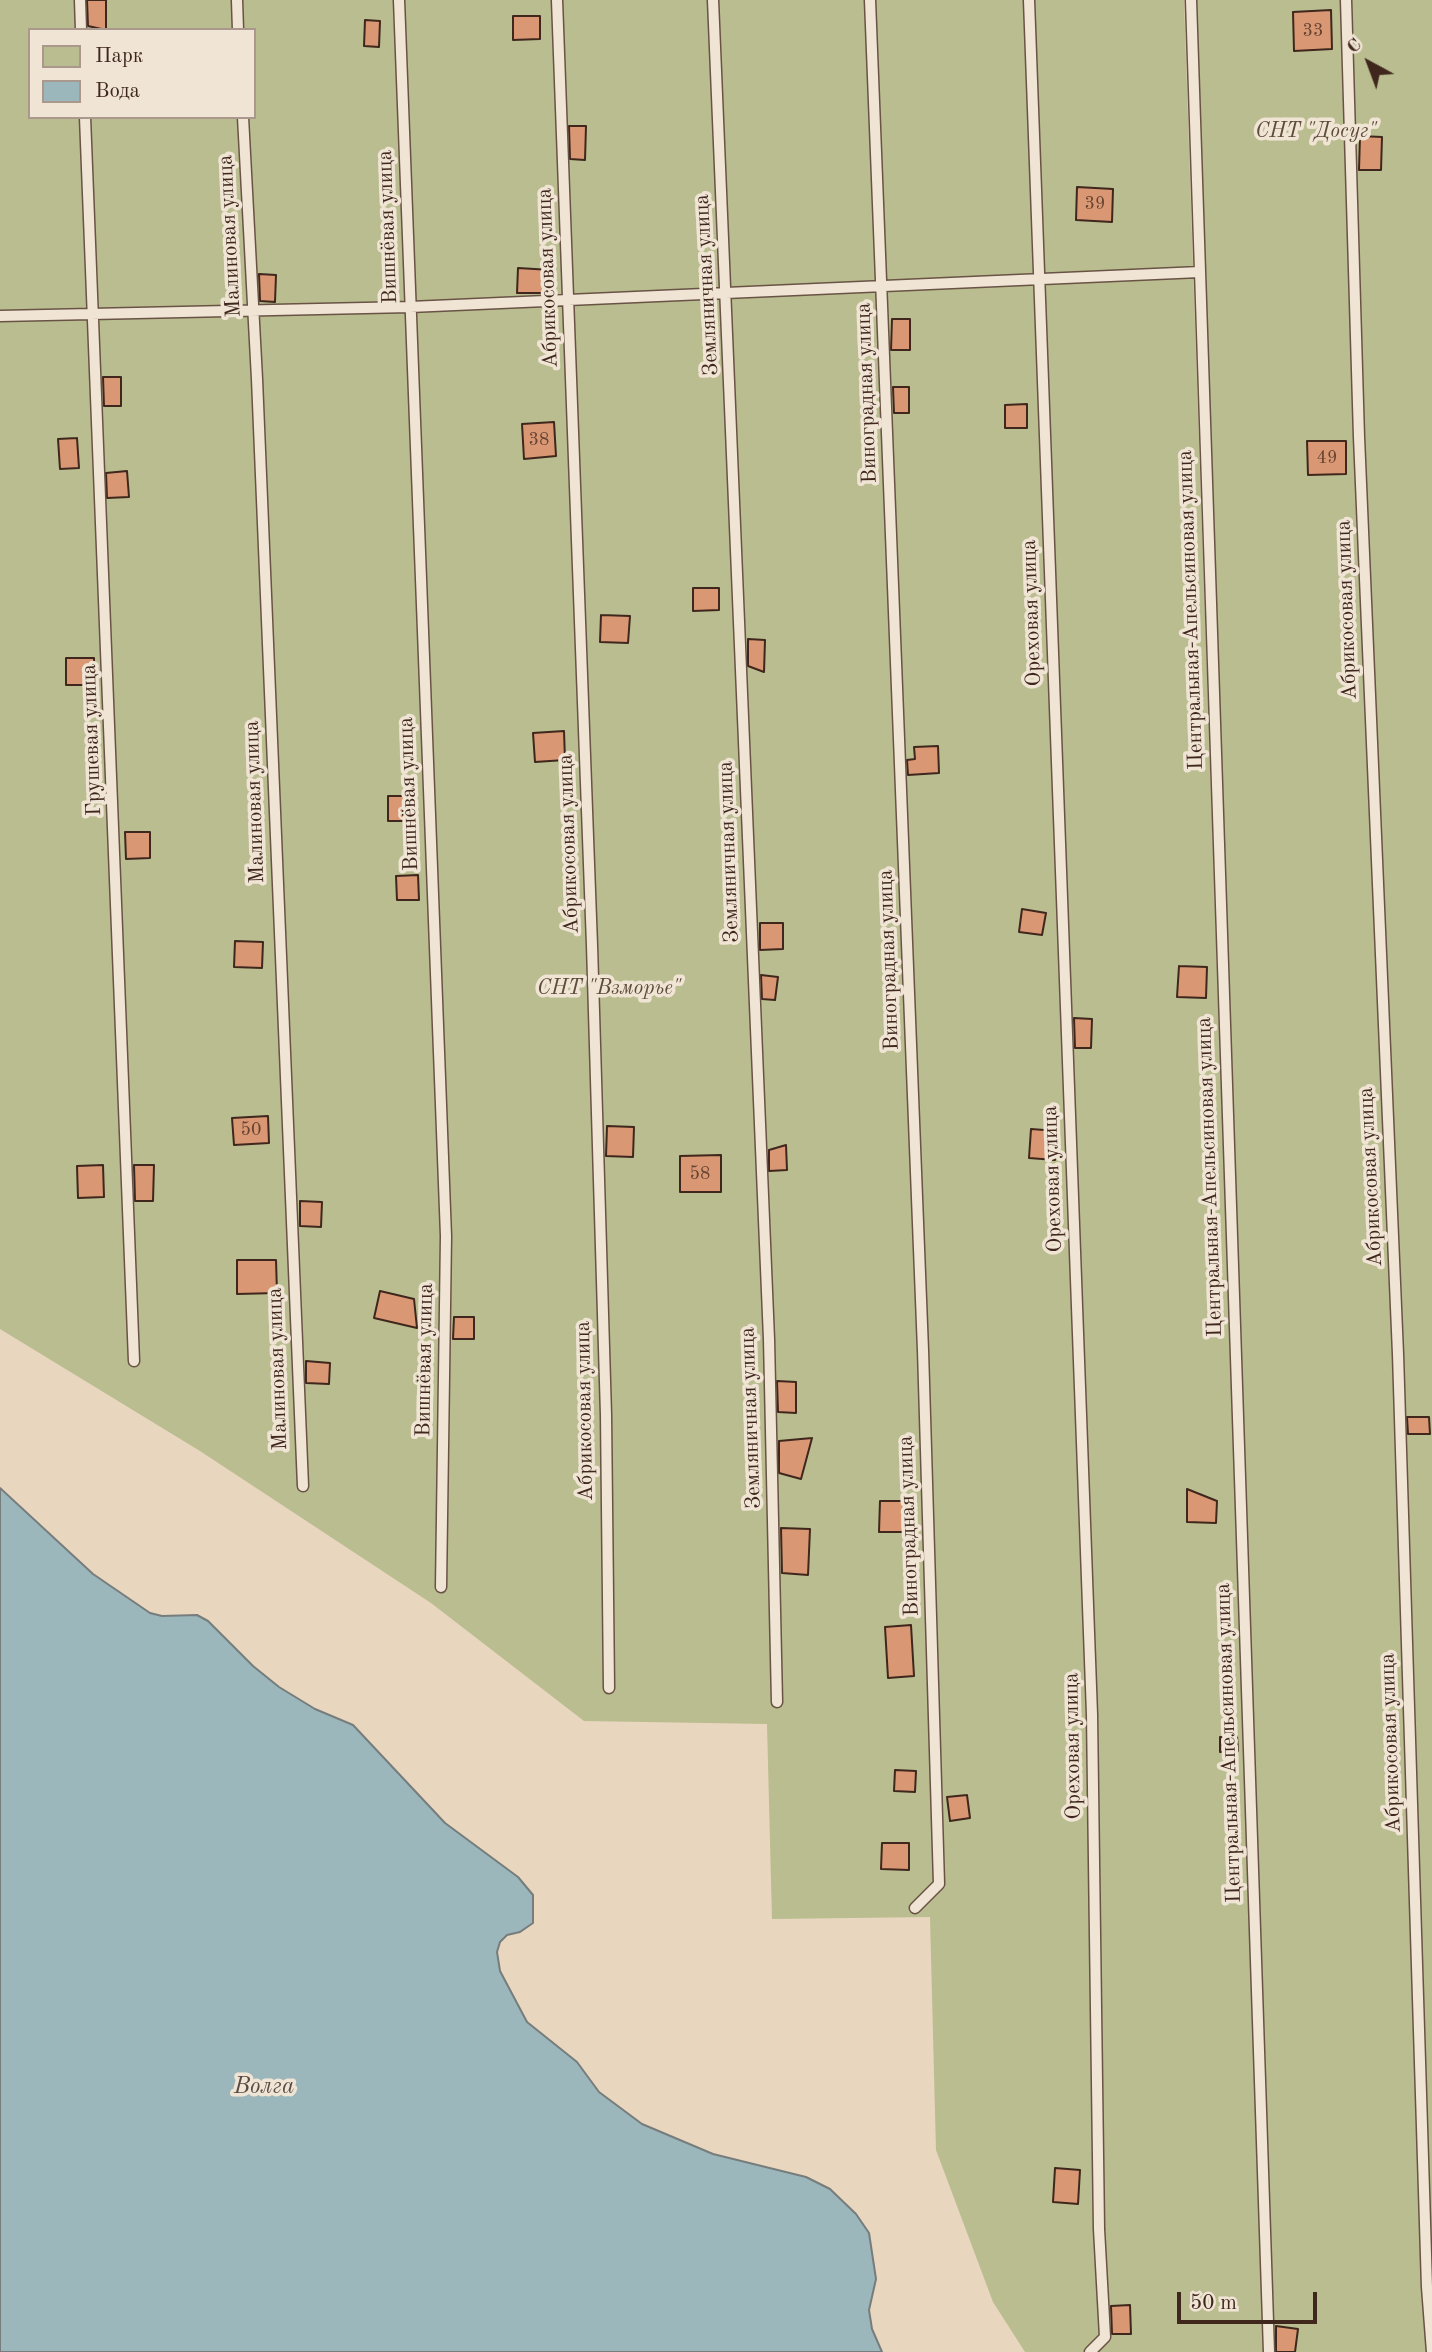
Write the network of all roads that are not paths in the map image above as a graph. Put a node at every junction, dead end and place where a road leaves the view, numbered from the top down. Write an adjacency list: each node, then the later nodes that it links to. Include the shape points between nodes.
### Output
1 (80, 0): 10 (lane)
2 (237, 0): 11 (lane)
3 (399, 0): 19 (lane, Вишнёвая улица)
4 (557, 0): 18 (lane, Абрикосовая улица)
5 (713, 0): 17 (lane, Земляничная улица)
6 (870, 0): 16 (lane, Виноградная улица)
7 (1030, 0): 15 (lane, Ореховая улица)
8 (1191, 0): 14 (lane, Центральная-Апельсиновая улица)
9 (1346, 0): 31 (lane, Абрикосовая улица)
10 (81, 28)
11 (238, 28)
12 (85, 119): 21 (lane, Грушевая улица)
13 (243, 119): 20 (lane, Малиновая улица)
14 (1200, 272): 15 (lane); 30 (lane, Центральная-Апельсиновая улица)
15 (1039, 278): 16 (lane); 29 (lane, Ореховая улица, via 1092,1714 1104,2337)
16 (882, 287): 17 (lane); 28 (lane, Виноградная улица, via 939,1884)
17 (726, 291): 18 (lane); 27 (lane, Земляничная улица, via 769,1352)
18 (568, 300): 19 (lane); 26 (lane, Абрикосовая улица, via 593,972)
19 (410, 307): 20 (lane); 25 (lane, Вишнёвая улица, via 446,1236)
20 (253, 310): 21 (lane); 24 (lane, Малиновая улица)
21 (94, 314): 22 (lane); 23 (lane, Грушевая улица)
22 (0, 316)
23 (134, 1361)
24 (303, 1486)
25 (441, 1587)
26 (609, 1688)
27 (777, 1702)
28 (915, 1908)
29 (1090, 2352)
30 (1269, 2352)
31 (1432, 2352)

